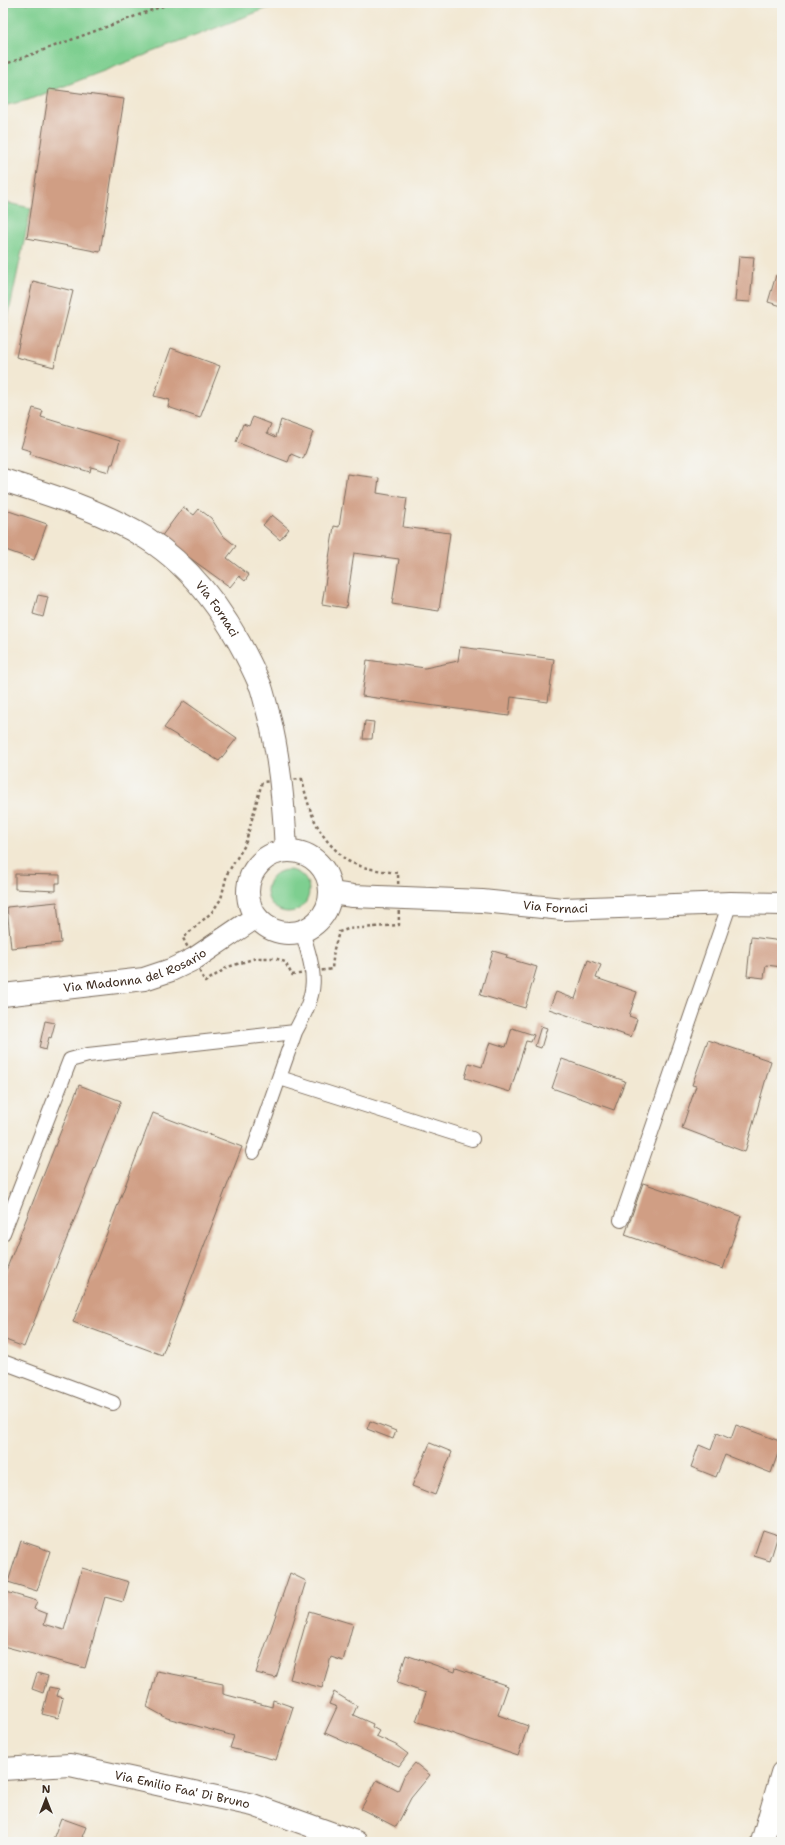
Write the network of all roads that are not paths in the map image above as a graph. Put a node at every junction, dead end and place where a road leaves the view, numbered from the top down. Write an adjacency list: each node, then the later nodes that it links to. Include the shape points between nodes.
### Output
1 (3, 480): 2 (street, Via Fornaci, via 115,521 146,538 176,560 203,588 229,624 261,688 276,744)
2 (286, 851): 3 (street, via 308,855 317,862 329,882); 6 (street, via 265,858 251,875 248,897)
3 (330, 893): 4 (street, Via Fornaci, via 482,901 563,909); 7 (street, via 324,913 318,921)
4 (730, 903): 5 (street, Via Fornaci); 13 (lane)
5 (782, 904)
6 (256, 917): 7 (street, via 271,930 280,933); 8 (street, Via Madonna del Rosario, via 194,959 144,979)
7 (302, 931): 9 (lane, via 313,972 314,989 306,1013)
8 (3, 995)
9 (295, 1032): 10 (lane); 14 (lane, via 88,1055 70,1060)
10 (280, 1078): 11 (lane); 12 (lane)
11 (472, 1139)
12 (253, 1152)
13 (622, 1220)
14 (3, 1233)
15 (3, 1362): 16 (lane)
16 (113, 1403)
17 (3, 1770): 19 (street, Via Emilio Faa' Di Bruno, via 70,1764 253,1805)
18 (782, 1773): 20 (street)
19 (356, 1842)
20 (762, 1842)

